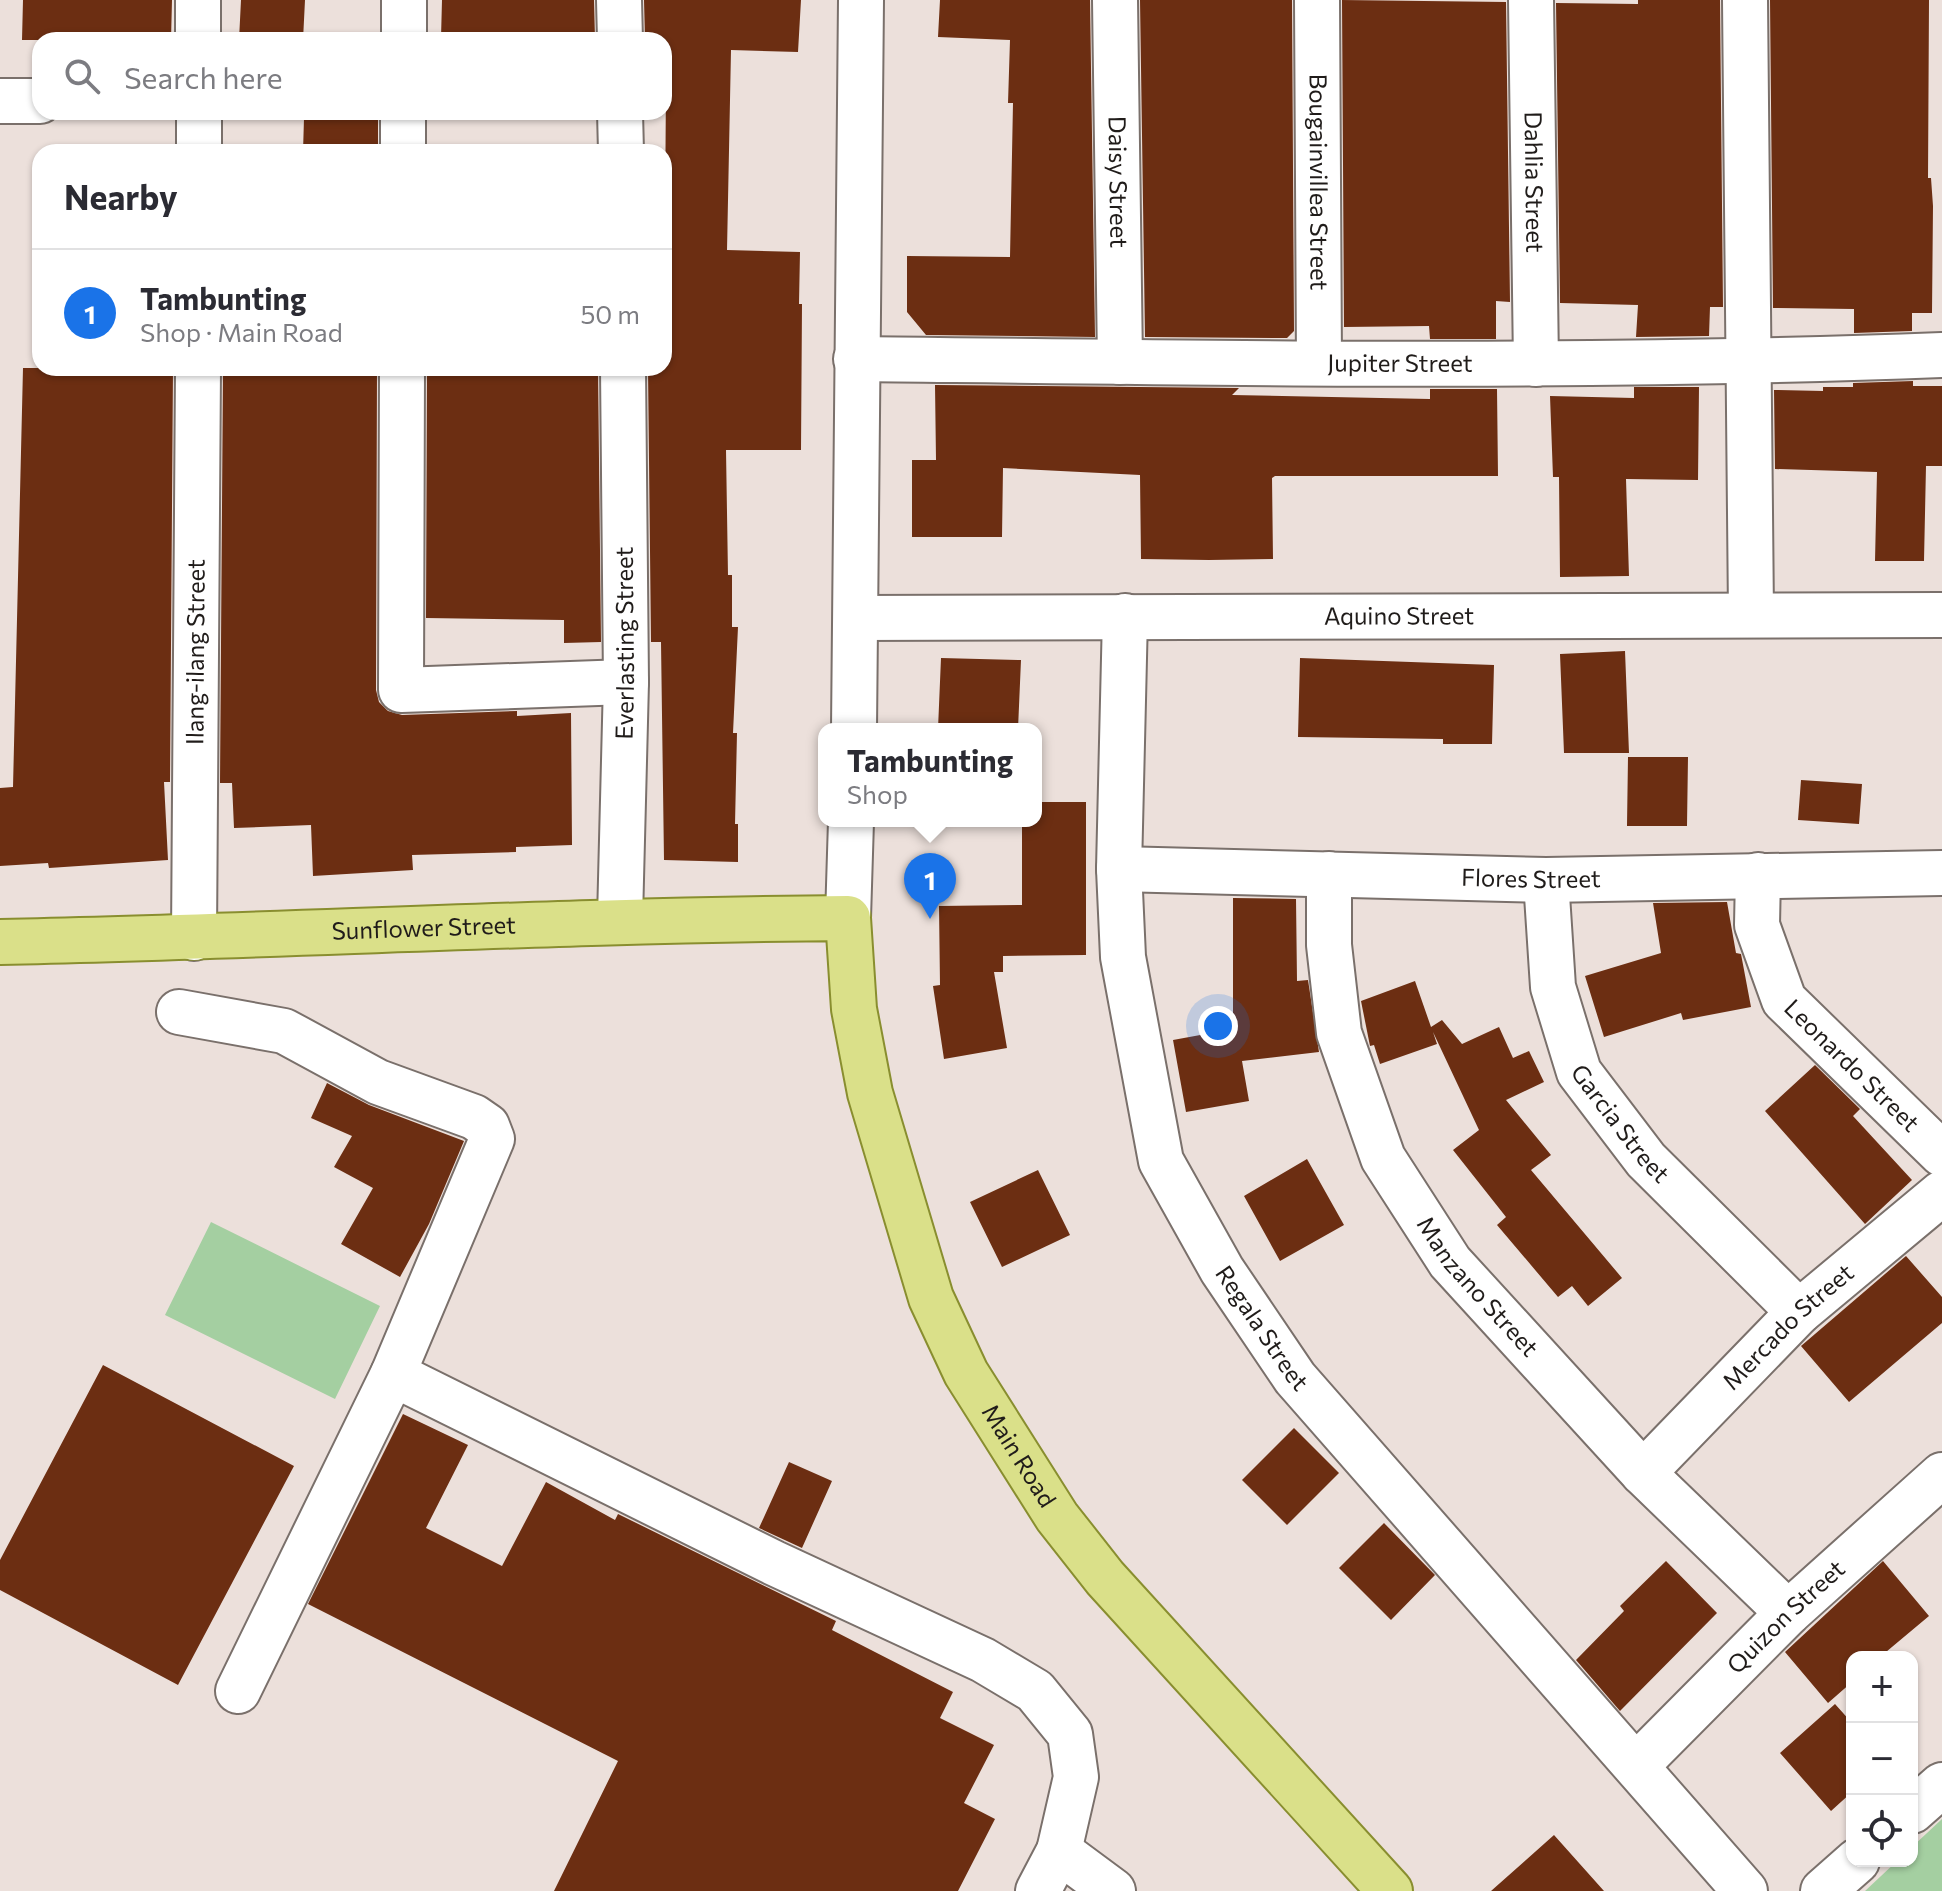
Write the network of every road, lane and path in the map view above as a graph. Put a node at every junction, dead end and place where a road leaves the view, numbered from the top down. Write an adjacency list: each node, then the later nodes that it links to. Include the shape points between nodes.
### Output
1 (198, 0): 9 (street)
2 (404, 0): 10 (street)
3 (619, 0): 11 (street)
4 (861, 0): 21 (street)
5 (1115, 0): 22 (street, Daisy Street)
6 (1317, 0): 23 (street, Bougainvillea Street)
7 (1531, 0): 25 (street, Dahlia Street)
8 (1745, 0): 24 (street)
9 (198, 32)
10 (404, 32)
11 (620, 32)
12 (0, 101): 13 (street)
13 (32, 101)
14 (199, 120): 17 (street)
15 (403, 120): 18 (street)
16 (620, 120): 19 (street)
17 (199, 144)
18 (403, 144)
19 (621, 144)
20 (1942, 355): 24 (street, Jupiter Street)
21 (856, 359): 22 (street, Jupiter Street); 32 (street)
22 (1120, 362): 23 (street, Jupiter Street)
23 (1319, 363): 25 (street, Jupiter Street)
24 (1751, 363): 25 (street, Jupiter Street); 29 (street)
25 (1536, 364)
26 (198, 376): 43 (street, Ilang-ilang Street)
27 (402, 376): 33 (street, via 401,690)
28 (623, 376): 33 (street, Everlasting Street)
29 (1751, 615): 30 (street, Aquino Street); 31 (street, Aquino Street)
30 (1942, 615)
31 (1125, 616): 32 (street, Aquino Street); 36 (street, Regala Street)
32 (857, 618): 34 (street)
33 (626, 682): 42 (street, Everlasting Street)
34 (854, 723)
35 (851, 827): 41 (street)
36 (1119, 869): 38 (street, Flores Street); 54 (street, Regala Street, via 1123,957 1161,1161 1222,1270 1295,1378)
37 (1942, 873): 39 (street, Flores Street)
38 (1329, 874): 40 (street, Flores Street); 50 (street, Manzano Street, via 1329,945 1339,1033 1383,1158 1450,1262)
39 (1758, 875): 40 (street, Flores Street); 46 (street, Leonardo Street, via 1757,925 1784,1000)
40 (1546, 880): 48 (street, Garcia Street, via 1553,987 1579,1072 1646,1160)
41 (848, 918): 42 (main road, Sunflower Street); 61 (main road, Main Road, via 854,1009 870,1093 931,1298 966,1373 1057,1517 1105,1578)
42 (620, 919): 43 (main road, Sunflower Street, via 509,928)
43 (194, 938): 44 (main road, Sunflower Street)
44 (0, 942)
45 (179, 1012): 49 (street, via 284,1031 378,1082 487,1126 492,1139)
46 (1942, 1154)
47 (1942, 1193): 48 (street, Mercado Street)
48 (1799, 1312): 50 (street, Mercado Street)
49 (393, 1374): 53 (street); 57 (street, via 983,1660 1035,1691 1070,1734 1076,1777)
50 (1643, 1473): 52 (street, Manzano Street)
51 (1942, 1475): 52 (street, Quizon Street)
52 (1788, 1613): 54 (street, Quizon Street)
53 (238, 1691)
54 (1637, 1765): 62 (street, Regala Street)
55 (1942, 1785): 56 (street)
56 (1918, 1806)
57 (1059, 1851): 59 (street); 60 (street)
58 (1850, 1867): 63 (street)
59 (1038, 1891)
60 (1113, 1891)
61 (1390, 1891)
62 (1745, 1891)
63 (1823, 1891)

